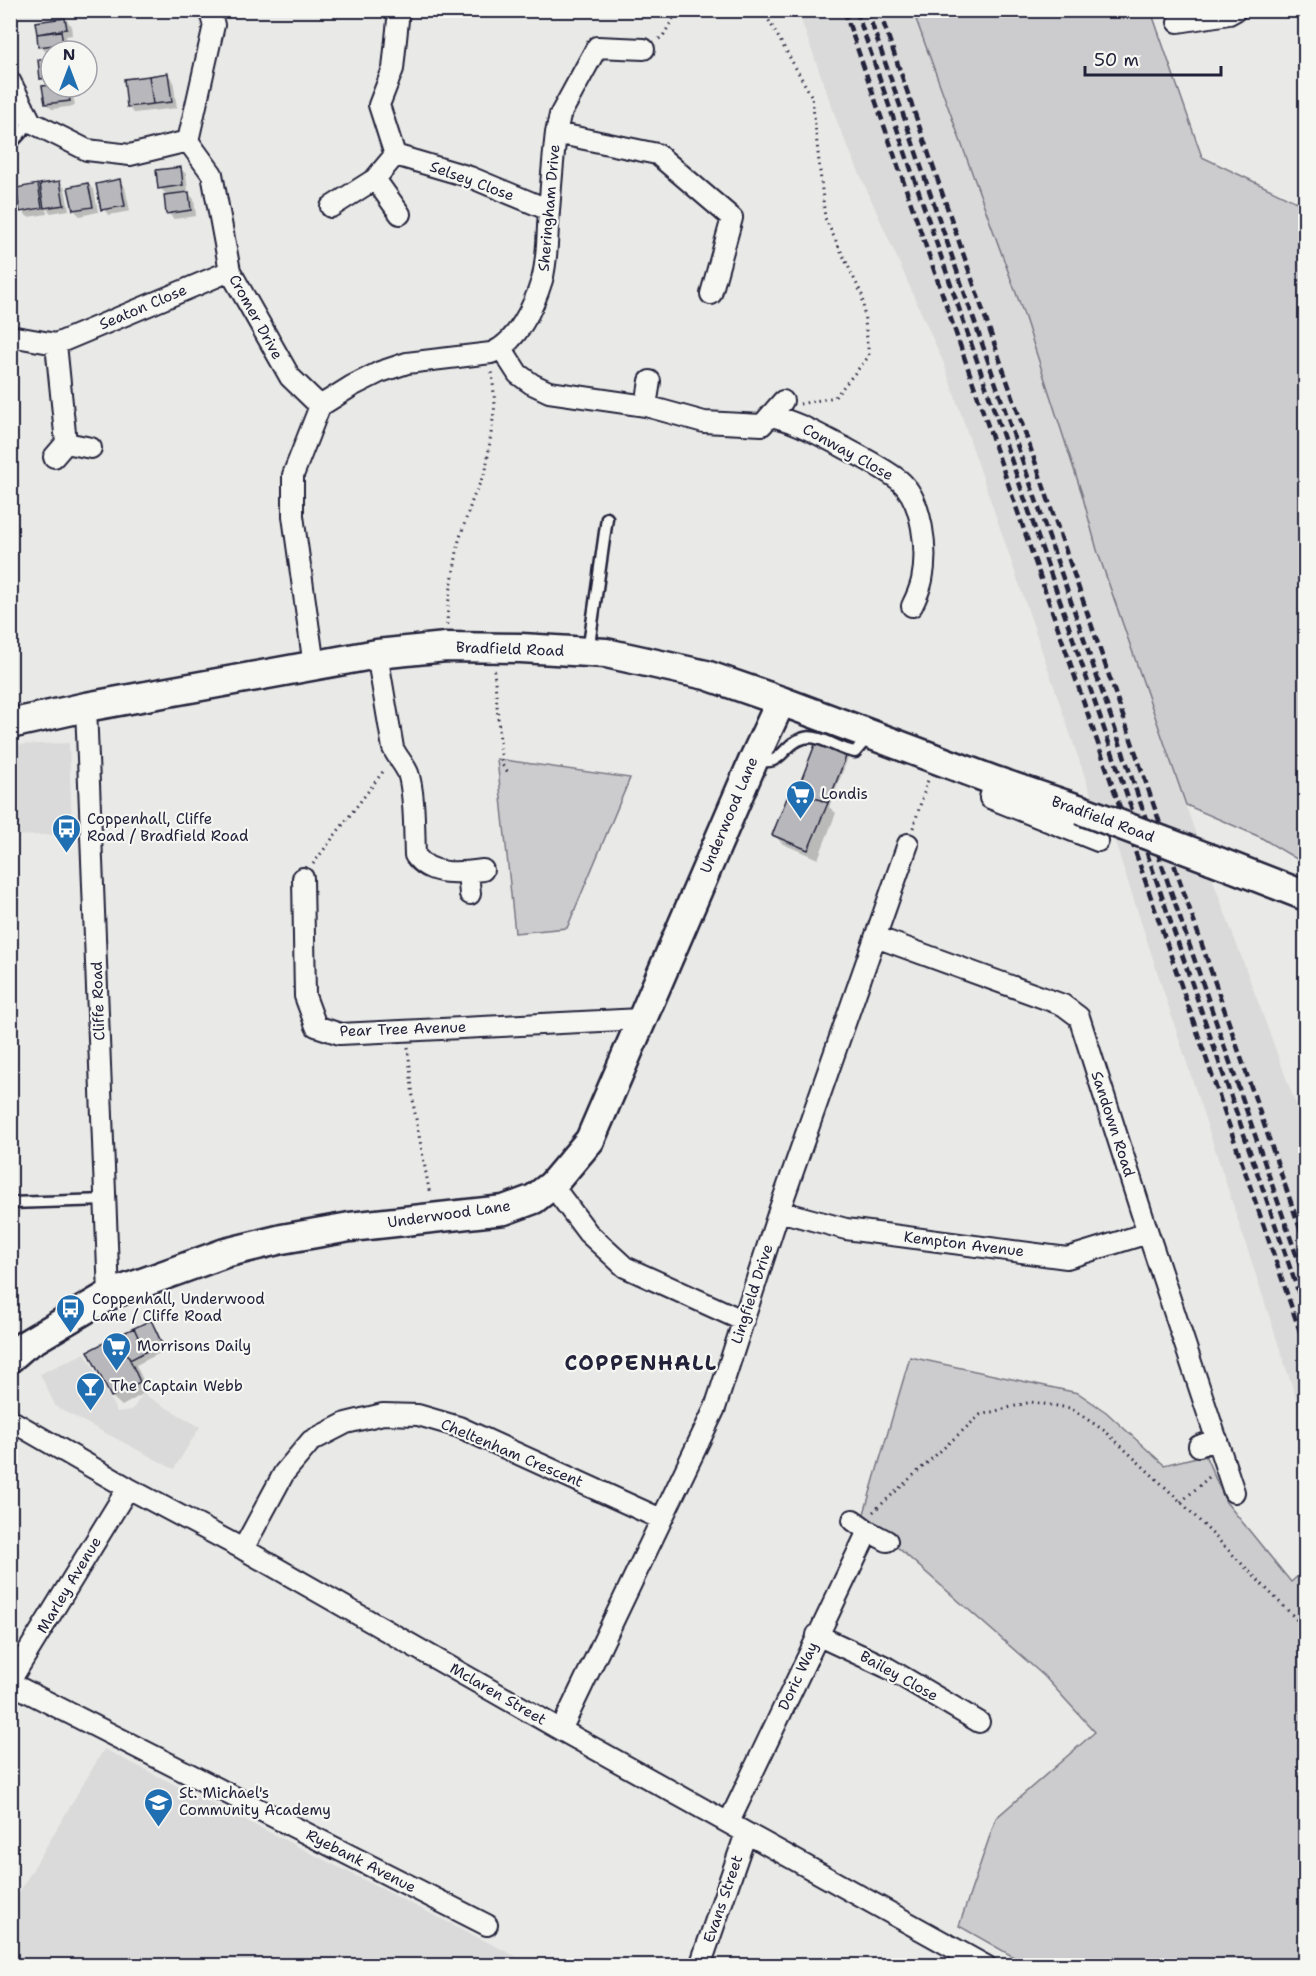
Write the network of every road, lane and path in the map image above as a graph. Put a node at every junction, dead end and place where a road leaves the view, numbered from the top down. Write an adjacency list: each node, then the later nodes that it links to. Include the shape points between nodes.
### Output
1 (209, 10): 11 (street, via 214,25)
2 (399, 10): 13 (street, via 393,69 379,105)
3 (678, 10): 7 (path, via 663,36)
4 (763, 10): 26 (path, via 812,97 825,218 862,295 869,356 836,397)
5 (1236, 10): 6 (street)
6 (1178, 22)
7 (644, 49): 10 (street, Sheringham Drive, via 597,47 560,115)
8 (10, 81): 9 (street)
9 (32, 122): 11 (street, via 87,150 130,155); 12 (lane)
10 (556, 133): 16 (street, Sheringham Drive); 19 (street, via 657,154 738,212)
11 (188, 141): 18 (street, Cromer Drive, via 212,174)
12 (10, 145)
13 (395, 155): 14 (street); 16 (street, Selsey Close, via 470,177)
14 (375, 179): 15 (street); 17 (street)
15 (332, 207)
16 (549, 210): 22 (street, Sheringham Drive, via 542,279 526,317 512,339)
17 (400, 214)
18 (230, 271): 21 (street, Seaton Close); 24 (street, Cromer Drive, via 290,377)
19 (711, 294)
20 (10, 336): 21 (street)
21 (56, 344): 27 (street, via 60,450)
22 (497, 351): 24 (street, via 407,363 380,372); 25 (street, via 518,374 549,392); 30 (path, via 486,470 459,540 448,605)
23 (650, 381): 25 (street)
24 (320, 406): 34 (street, via 293,475 293,516)
25 (646, 406): 26 (street, via 704,422 762,425)
26 (777, 408): 29 (street, Conway Close, via 878,466 901,482 914,500 924,541 924,564)
27 (91, 448)
28 (607, 518): 32 (lane)
29 (912, 606)
30 (446, 647): 31 (main road, Bradfield Road); 33 (main road, Bradfield Road)
31 (494, 648): 32 (main road, Bradfield Road); 42 (path, via 502,765)
32 (588, 652): 35 (main road, Bradfield Road, via 706,675)
33 (377, 654): 34 (main road, Bradfield Road); 47 (street, via 393,748 411,788 415,855 437,870 475,871)
34 (314, 666): 36 (main road, Bradfield Road)
35 (781, 701): 38 (main road, Bradfield Road); 39 (main road, Underwood Lane)
36 (86, 708): 37 (main road, Bradfield Road); 53 (street, Cliffe Road)
37 (10, 724)
38 (866, 732): 39 (lane, via 855,752 808,738 799,740 773,761); 40 (main road, Bradfield Road)
39 (754, 759): 50 (main road, Underwood Lane)
40 (935, 759): 43 (main road, Bradfield Road); 45 (path)
41 (387, 767): 46 (path)
42 (508, 772)
43 (995, 781): 44 (street, Bradfield Road, via 990,798); 48 (main road, Bradfield Road, bridge)
44 (1098, 841)
45 (908, 844): 49 (street, Lingfield Drive)
46 (303, 878): 51 (street, Pear Tree Avenue, via 305,996 316,1026 340,1034)
47 (470, 894)
48 (1305, 896)
49 (876, 937): 55 (street, Lingfield Drive); 57 (street, Sandown Road, via 1064,1005 1079,1017)
50 (641, 1019): 51 (street, Pear Tree Avenue); 52 (main road, Underwood Lane, via 590,1140)
51 (406, 1031): 56 (path, via 414,1108)
52 (552, 1185): 56 (main road, Underwood Lane, via 534,1199 504,1210); 59 (street, via 588,1233 625,1267)
53 (105, 1200): 54 (lane); 58 (street, Cliffe Road)
54 (10, 1203)
55 (779, 1211): 57 (street, Kempton Avenue, via 846,1229 1067,1258); 59 (street, Lingfield Drive)
56 (434, 1218): 58 (main road, Underwood Lane, via 350,1227 225,1253)
57 (1148, 1233): 62 (street, Sandown Road, via 1208,1443)
58 (109, 1295): 60 (main road, Underwood Lane)
59 (744, 1321): 66 (street, Lingfield Drive, via 715,1408)
60 (10, 1358)
61 (10, 1419): 63 (street, Mclaren Street)
62 (1224, 1465): 64 (street, Sandown Road); 65 (path)
63 (128, 1488): 69 (street, Mclaren Street); 72 (street, Marley Avenue)
64 (1234, 1492)
65 (1181, 1502): 67 (path, via 1105,1431 1070,1408 1031,1402 980,1415); 70 (path)
66 (661, 1519): 69 (street, Cheltenham Crescent, via 459,1427 418,1415 382,1414 346,1423 311,1441 284,1473); 74 (street, Lingfield Drive)
67 (861, 1525): 68 (street); 71 (street, Doric Way)
68 (887, 1541)
69 (243, 1548): 74 (street, Mclaren Street)
70 (1305, 1629)
71 (817, 1635): 73 (street, Bailey Close, via 886,1667); 75 (street, Doric Way)
72 (10, 1682): 77 (street, Ryebank Avenue)
73 (982, 1725)
74 (561, 1730): 75 (street, Mclaren Street)
75 (729, 1822): 76 (street, Mclaren Street)
76 (746, 1833): 78 (street, Mclaren Street); 79 (street, Evans Street)
77 (487, 1925)
78 (980, 1964)
79 (700, 1965)

